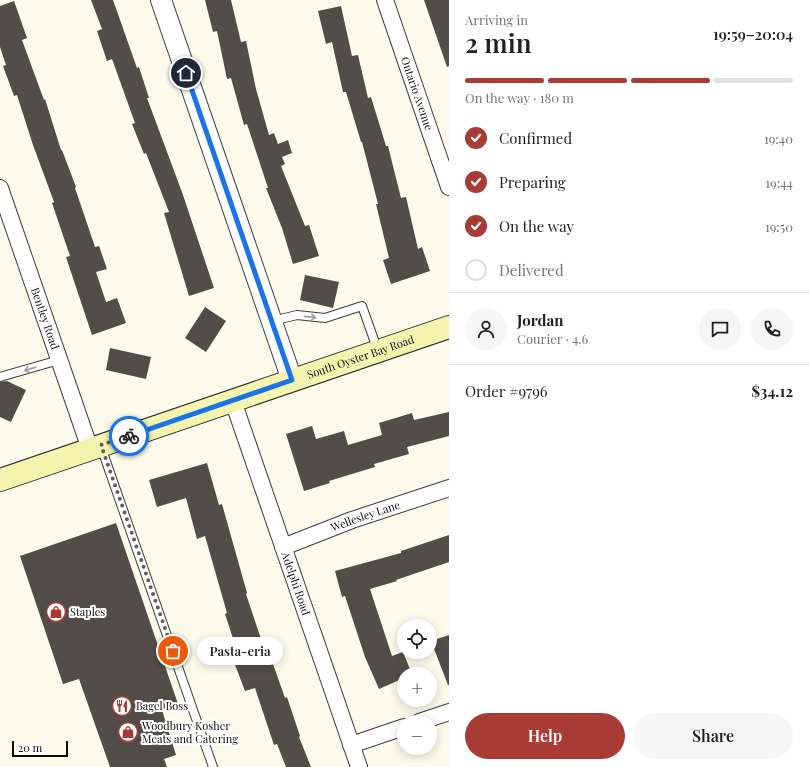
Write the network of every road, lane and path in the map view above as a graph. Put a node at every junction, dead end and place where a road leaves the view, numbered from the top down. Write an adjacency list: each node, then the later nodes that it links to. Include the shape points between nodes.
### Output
1 (161, 0): 5 (street)
2 (385, 0): 3 (street, Ontario Avenue)
3 (449, 187)
4 (0, 188): 8 (street, Bentley Road)
5 (272, 321): 7 (lane, one-way to 7, via 297,315 325,318 362,306); 10 (street)
6 (449, 327): 7 (main road, South Oyster Bay Road)
7 (378, 351): 10 (main road, South Oyster Bay Road)
8 (59, 360): 9 (lane, one-way to 9); 12 (street, Bentley Road)
9 (0, 377)
10 (292, 380): 11 (main road, South Oyster Bay Road)
11 (233, 401): 12 (main road, South Oyster Bay Road); 15 (street, Adelphi Road)
12 (96, 447): 13 (main road, South Oyster Bay Road); 20 (lane)
13 (2, 477)
14 (449, 488): 15 (street, Wellesley Lane, via 352,520)
15 (282, 547): 19 (street, Adelphi Road)
16 (449, 712): 17 (street)
17 (437, 716)
18 (397, 729): 19 (street)
19 (351, 745): 21 (street, Adelphi Road)
20 (213, 767)
21 (359, 767)

